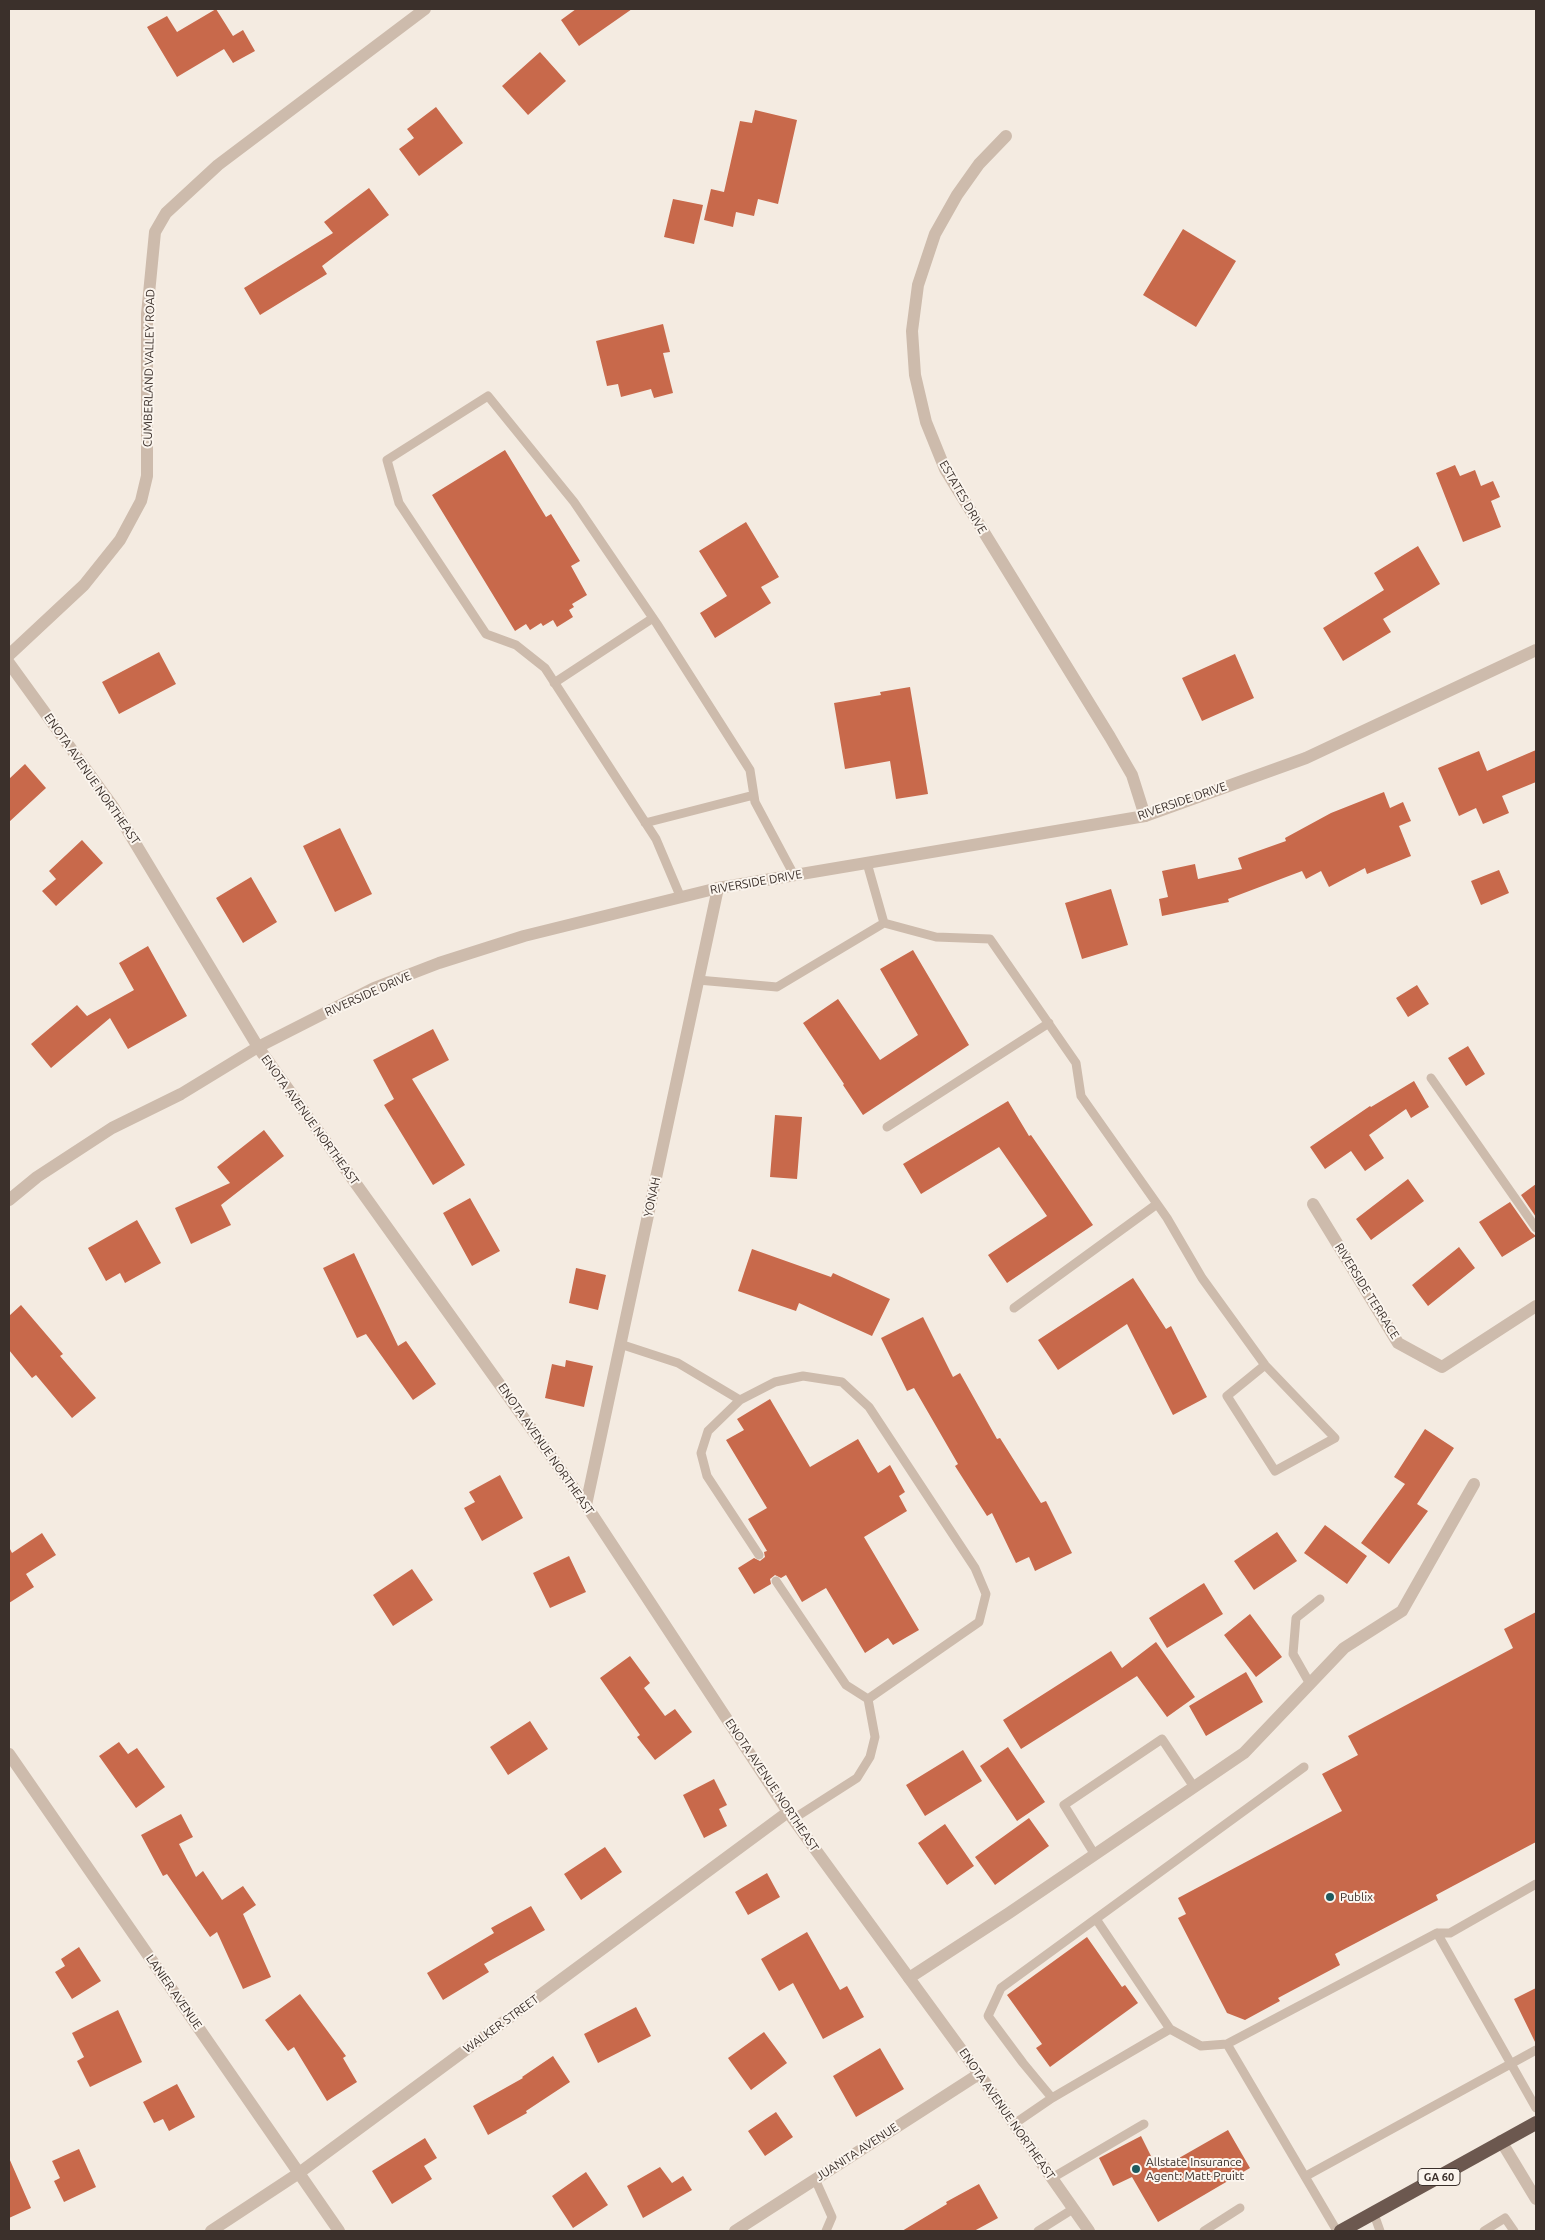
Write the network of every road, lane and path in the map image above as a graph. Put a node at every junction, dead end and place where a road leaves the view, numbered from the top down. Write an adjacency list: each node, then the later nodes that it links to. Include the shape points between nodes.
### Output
1 (425, 9): 5 (street, CUMBERLAND VALLEY ROAD, via 218,165 166,213 155,232 148,314 148,476 141,501 120,540 84,585)
2 (1006, 136): 9 (street, ESTATES DRIVE, via 979,164 935,234 918,286 912,331 915,375 926,422 945,469 1132,775)
3 (653, 618): 7 (lane); 7 (lane, via 574,502 488,396 387,460 399,504 486,634 516,644 545,668); 8 (lane, via 750,770)
4 (1536, 650): 9 (street, RIVERSIDE DRIVE, via 1306,758)
5 (9, 655)
6 (9, 663): 18 (street, ENOTA AVENUE NORTHEAST, via 114,808)
7 (554, 683): 10 (lane)
8 (754, 795): 10 (lane); 12 (lane)
9 (1145, 816): 11 (street, RIVERSIDE DRIVE)
10 (645, 823): 14 (lane, via 656,839)
11 (867, 863): 12 (street, RIVERSIDE DRIVE); 15 (lane)
12 (794, 875): 13 (street, RIVERSIDE DRIVE)
13 (718, 888): 14 (street, RIVERSIDE DRIVE); 16 (street, YONAH)
14 (681, 898): 18 (street, RIVERSIDE DRIVE, via 524,936 439,963 374,988)
15 (884, 924): 16 (lane, via 777,987); 17 (lane, via 936,937 990,939)
16 (698, 980): 27 (street, YONAH)
17 (1049, 1024): 20 (lane); 22 (lane, via 1076,1063 1082,1096)
18 (258, 1047): 21 (street, RIVERSIDE DRIVE, via 180,1094 112,1128); 31 (street, ENOTA AVENUE NORTHEAST)
19 (1431, 1078): 24 (lane)
20 (886, 1127)
21 (9, 1200)
22 (1157, 1204): 26 (lane); 28 (lane, via 1202,1278)
23 (1313, 1204): 25 (street, RIVERSIDE TERRACE, via 1398,1343 1442,1367)
24 (1536, 1228)
25 (1536, 1306)
26 (1014, 1308)
27 (620, 1344): 29 (lane, via 678,1363); 31 (street, YONAH)
28 (1265, 1365): 28 (lane, via 1335,1438 1275,1471 1227,1396)
29 (740, 1400): 32 (lane, via 708,1431 701,1454 707,1476); 36 (lane, via 775,1382 803,1376 842,1382 869,1407 976,1568 986,1594 978,1622)
30 (1474, 1484): 35 (street, via 1402,1611 1344,1648)
31 (586, 1505): 40 (street, ENOTA AVENUE NORTHEAST)
32 (759, 1556)
33 (776, 1581): 36 (lane, via 846,1685)
34 (1320, 1599): 35 (lane, via 1296,1618 1293,1654)
35 (1310, 1684): 39 (street, via 1244,1753)
36 (868, 1699): 40 (lane, via 875,1737 870,1757 857,1778)
37 (9, 1754): 57 (street, LANIER AVENUE)
38 (1304, 1767): 43 (lane)
39 (1194, 1787): 41 (street); 41 (lane, via 1162,1739 1064,1805)
40 (790, 1815): 45 (street, ENOTA AVENUE NORTHEAST); 57 (street, WALKER STREET)
41 (1095, 1855): 45 (street)
42 (1536, 1884): 44 (lane, via 1450,1933)
43 (1096, 1919): 46 (lane); 51 (lane, via 1001,1988 988,2016)
44 (1437, 1933): 47 (lane); 49 (lane)
45 (909, 1978): 50 (street, ENOTA AVENUE NORTHEAST)
46 (1170, 2029): 47 (lane, via 1201,2046); 51 (lane)
47 (1227, 2044): 58 (lane)
48 (1536, 2050): 49 (lane)
49 (1511, 2064): 52 (lane); 58 (lane)
50 (980, 2074): 54 (street, ENOTA AVENUE NORTHEAST); 60 (street, JUANITA AVENUE)
51 (1052, 2098): 54 (lane)
52 (1536, 2108)
53 (1536, 2123): 56 (highway, GA 60)
54 (1014, 2124): 59 (street, ENOTA AVENUE NORTHEAST)
55 (1144, 2124): 59 (lane)
56 (1501, 2141): 61 (street); 64 (highway, GA 60)
57 (299, 2173): 66 (street, WALKER STREET); 67 (street, LANIER AVENUE)
58 (1306, 2176): 73 (lane)
59 (1052, 2178): 63 (street, ENOTA AVENUE NORTHEAST)
60 (815, 2180): 68 (street, JUANITA AVENUE); 69 (lane, via 832,2217)
61 (1536, 2199)
62 (1240, 2208): 65 (lane)
63 (1073, 2209): 70 (lane); 71 (street, ENOTA AVENUE NORTHEAST)
64 (1374, 2214): 74 (highway, GA 60); 75 (lane)
65 (1216, 2228): 72 (lane)
66 (211, 2231)
67 (339, 2231)
68 (735, 2231)
69 (826, 2231)
70 (1038, 2231)
71 (1089, 2231)
72 (1204, 2231)
73 (1337, 2231)
74 (1341, 2231)
75 (1380, 2231)
76 (1484, 2231): 77 (lane, via 1505,2218)
77 (1514, 2231)

